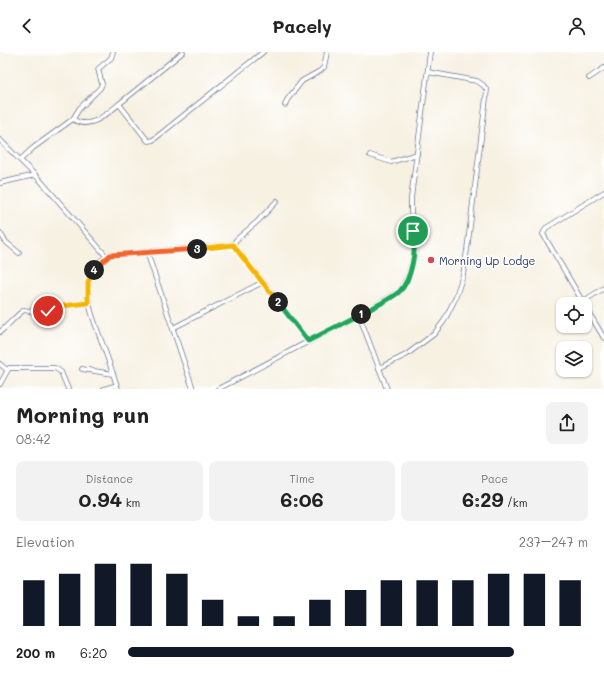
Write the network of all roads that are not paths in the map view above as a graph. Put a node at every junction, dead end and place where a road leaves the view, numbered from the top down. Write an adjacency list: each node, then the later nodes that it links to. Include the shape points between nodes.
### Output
1 (113, 52): 11 (street, via 112,58 98,69 102,84)
2 (183, 52): 9 (street)
3 (263, 52): 9 (street, via 153,140 148,141 145,138)
4 (327, 52): 10 (street, via 324,67 320,72 302,81)
5 (430, 52): 7 (street)
6 (604, 68): 8 (street)
7 (428, 72): 13 (street); 37 (street, via 477,81 486,90 463,275 451,309 434,334 406,355)
8 (590, 78)
9 (119, 104): 11 (street, via 94,122 86,124)
10 (285, 105)
11 (73, 119): 15 (street)
12 (0, 140): 15 (street)
13 (417, 154): 14 (street, via 392,162); 30 (street, via 410,211 415,252 409,274 398,293)
14 (370, 155)
15 (20, 160): 16 (street)
16 (35, 175): 17 (street); 24 (street)
17 (0, 183)
18 (604, 192): 27 (street, via 546,228 543,234)
19 (277, 201): 21 (street)
20 (0, 233): 23 (street)
21 (233, 245): 22 (street); 25 (street)
22 (147, 252): 24 (street); 32 (street)
23 (19, 253)
24 (106, 257): 29 (street, via 90,276)
25 (263, 282): 32 (street); 35 (street)
26 (604, 288): 28 (street)
27 (580, 297)
28 (592, 298)
29 (88, 303): 33 (street, via 53,307 47,313 24,310); 40 (street)
30 (359, 315): 35 (street); 37 (street)
31 (592, 318): 34 (street)
32 (173, 328): 45 (street)
33 (0, 332)
34 (604, 338)
35 (308, 341): 46 (street)
36 (0, 364): 39 (street)
37 (379, 368): 47 (street)
38 (82, 369): 40 (street)
39 (7, 370): 41 (street); 43 (street, via 12,367 54,368 61,372)
40 (113, 374): 42 (street)
41 (0, 384)
42 (118, 387): 44 (street)
43 (68, 389)
44 (104, 389)
45 (193, 389)
46 (218, 389)
47 (387, 389)

